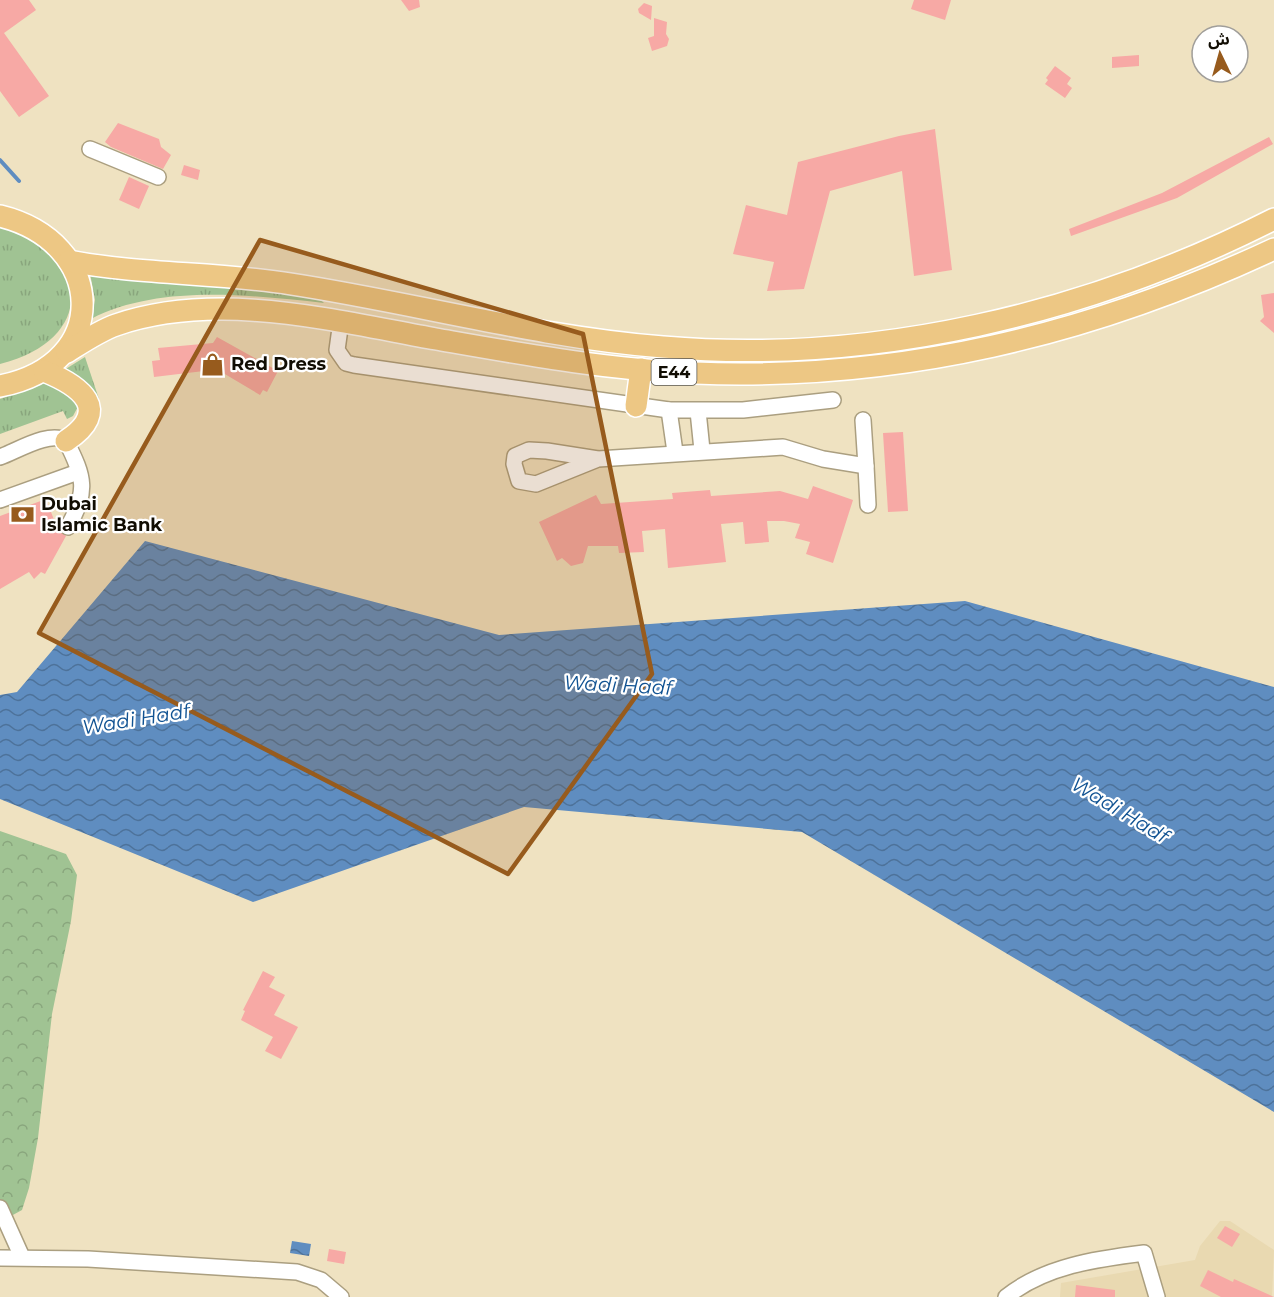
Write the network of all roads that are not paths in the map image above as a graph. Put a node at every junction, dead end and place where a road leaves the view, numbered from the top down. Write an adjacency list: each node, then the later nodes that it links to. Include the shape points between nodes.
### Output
1 (90, 149): 2 (street)
2 (158, 177)
3 (0, 216): 6 (highway, via 37,229)
4 (1274, 219): 7 (highway, E44, via 1139,279 1053,307 966,328 857,344 768,351 662,347 581,338)
5 (1274, 249): 10 (highway, E44, via 1150,302 1059,331 970,353 811,372 719,374)
6 (69, 261): 7 (highway, E44, via 123,271 290,284); 9 (highway, via 79,287 82,316)
7 (346, 295): 8 (highway)
8 (341, 321): 9 (highway, E44, via 282,312 172,314 113,326); 10 (highway, E44); 14 (street, via 337,350 346,363)
9 (67, 352): 11 (highway)
10 (641, 369): 14 (highway)
11 (44, 371): 12 (highway); 18 (highway, via 69,381 87,397 90,407 86,424)
12 (0, 386)
13 (833, 400): 16 (street, via 773,408)
14 (636, 406): 15 (street)
15 (669, 410): 16 (street); 21 (street)
16 (698, 411): 20 (street)
17 (863, 420): 25 (street)
18 (66, 441): 23 (street, via 51,437); 26 (street)
19 (738, 449): 20 (street); 22 (street, via 727,459 701,461 674,462); 25 (street, via 783,447)
20 (702, 450): 21 (street)
21 (675, 452): 22 (street)
22 (655, 454): 24 (street)
23 (0, 457)
24 (598, 459): 24 (street, via 529,450 515,456 514,464 519,481 536,484)
25 (866, 466): 28 (street)
26 (78, 472): 27 (street); 29 (street, via 83,496)
27 (0, 500)
28 (868, 505)
29 (68, 527)
30 (0, 1208): 31 (street)
31 (22, 1257): 32 (street); 33 (street, via 297,1272 321,1280)
32 (1, 1260)
33 (341, 1297)
34 (1006, 1297): 35 (street, via 1056,1270 1144,1253)
35 (1157, 1297)

